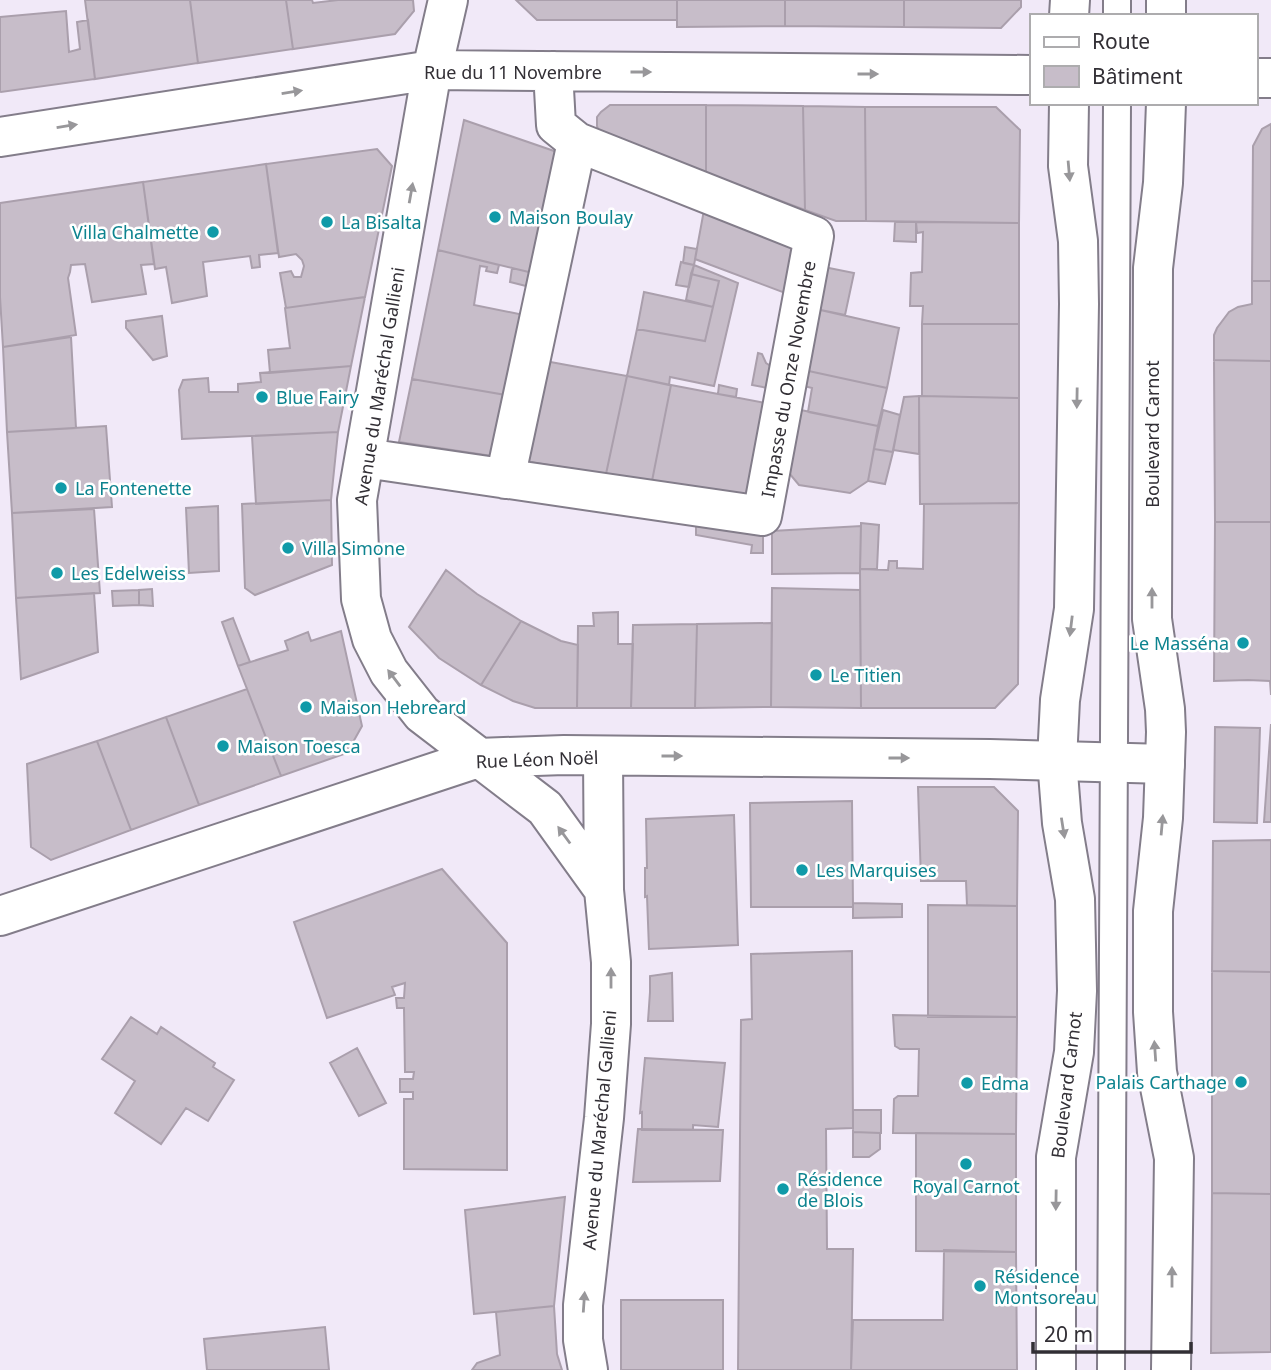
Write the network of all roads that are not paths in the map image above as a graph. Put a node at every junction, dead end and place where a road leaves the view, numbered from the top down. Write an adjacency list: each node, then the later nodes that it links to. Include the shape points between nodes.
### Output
1 (448, 0): 2 (street, Avenue du Maréchal Gallieni)
2 (432, 71): 3 (street, Rue du 11 Novembre); 8 (street, Rue du 11 Novembre, one-way to 2); 10 (street, Avenue du Maréchal Gallieni, one-way to 2)
3 (552, 71): 4 (street, Rue du 11 Novembre, one-way to 4); 9 (street, Impasse du Onze Novembre, via 556,125)
4 (1030, 75)
5 (1069, 105): 14 (street, Boulevard Carnot, one-way to 14, via 1068,166 1078,241 1079,318 1073,609 1060,700)
6 (1117, 105): 15 (lane)
7 (1166, 105): 16 (street, Boulevard Carnot, one-way to 7, via 1165,709 1152,619 1152,578 1153,268)
8 (0, 137)
9 (577, 142): 11 (street); 11 (street, Impasse du Onze Novembre, via 814,236 762,516)
10 (365, 458): 11 (street, Impasse du Onze Novembre); 13 (street, Avenue du Maréchal Gallieni, one-way to 10, via 422,714 389,673 372,639 361,599 359,554 357,500)
11 (505, 479)
12 (603, 756): 13 (street, Rue Léon Noël); 14 (street, Rue Léon Noël, one-way to 14); 17 (street, Avenue du Maréchal Gallieni)
13 (478, 758): 17 (street, Avenue du Maréchal Gallieni, one-way to 13, via 545,808); 18 (street, Rue Léon Noël)
14 (1058, 760): 15 (street); 20 (street, Boulevard Carnot, one-way to 20, via 1077,942 1074,1052 1056,1157)
15 (1114, 763): 16 (street); 21 (lane)
16 (1165, 764): 22 (street, Boulevard Carnot, one-way to 16, via 1174,1158 1157,1072 1153,1012 1153,911)
17 (604, 890): 19 (street, Avenue du Maréchal Gallieni, one-way to 17, via 583,1306 611,1024)
18 (0, 916)
19 (588, 1370)
20 (1056, 1370)
21 (1111, 1370)
22 (1171, 1370)

